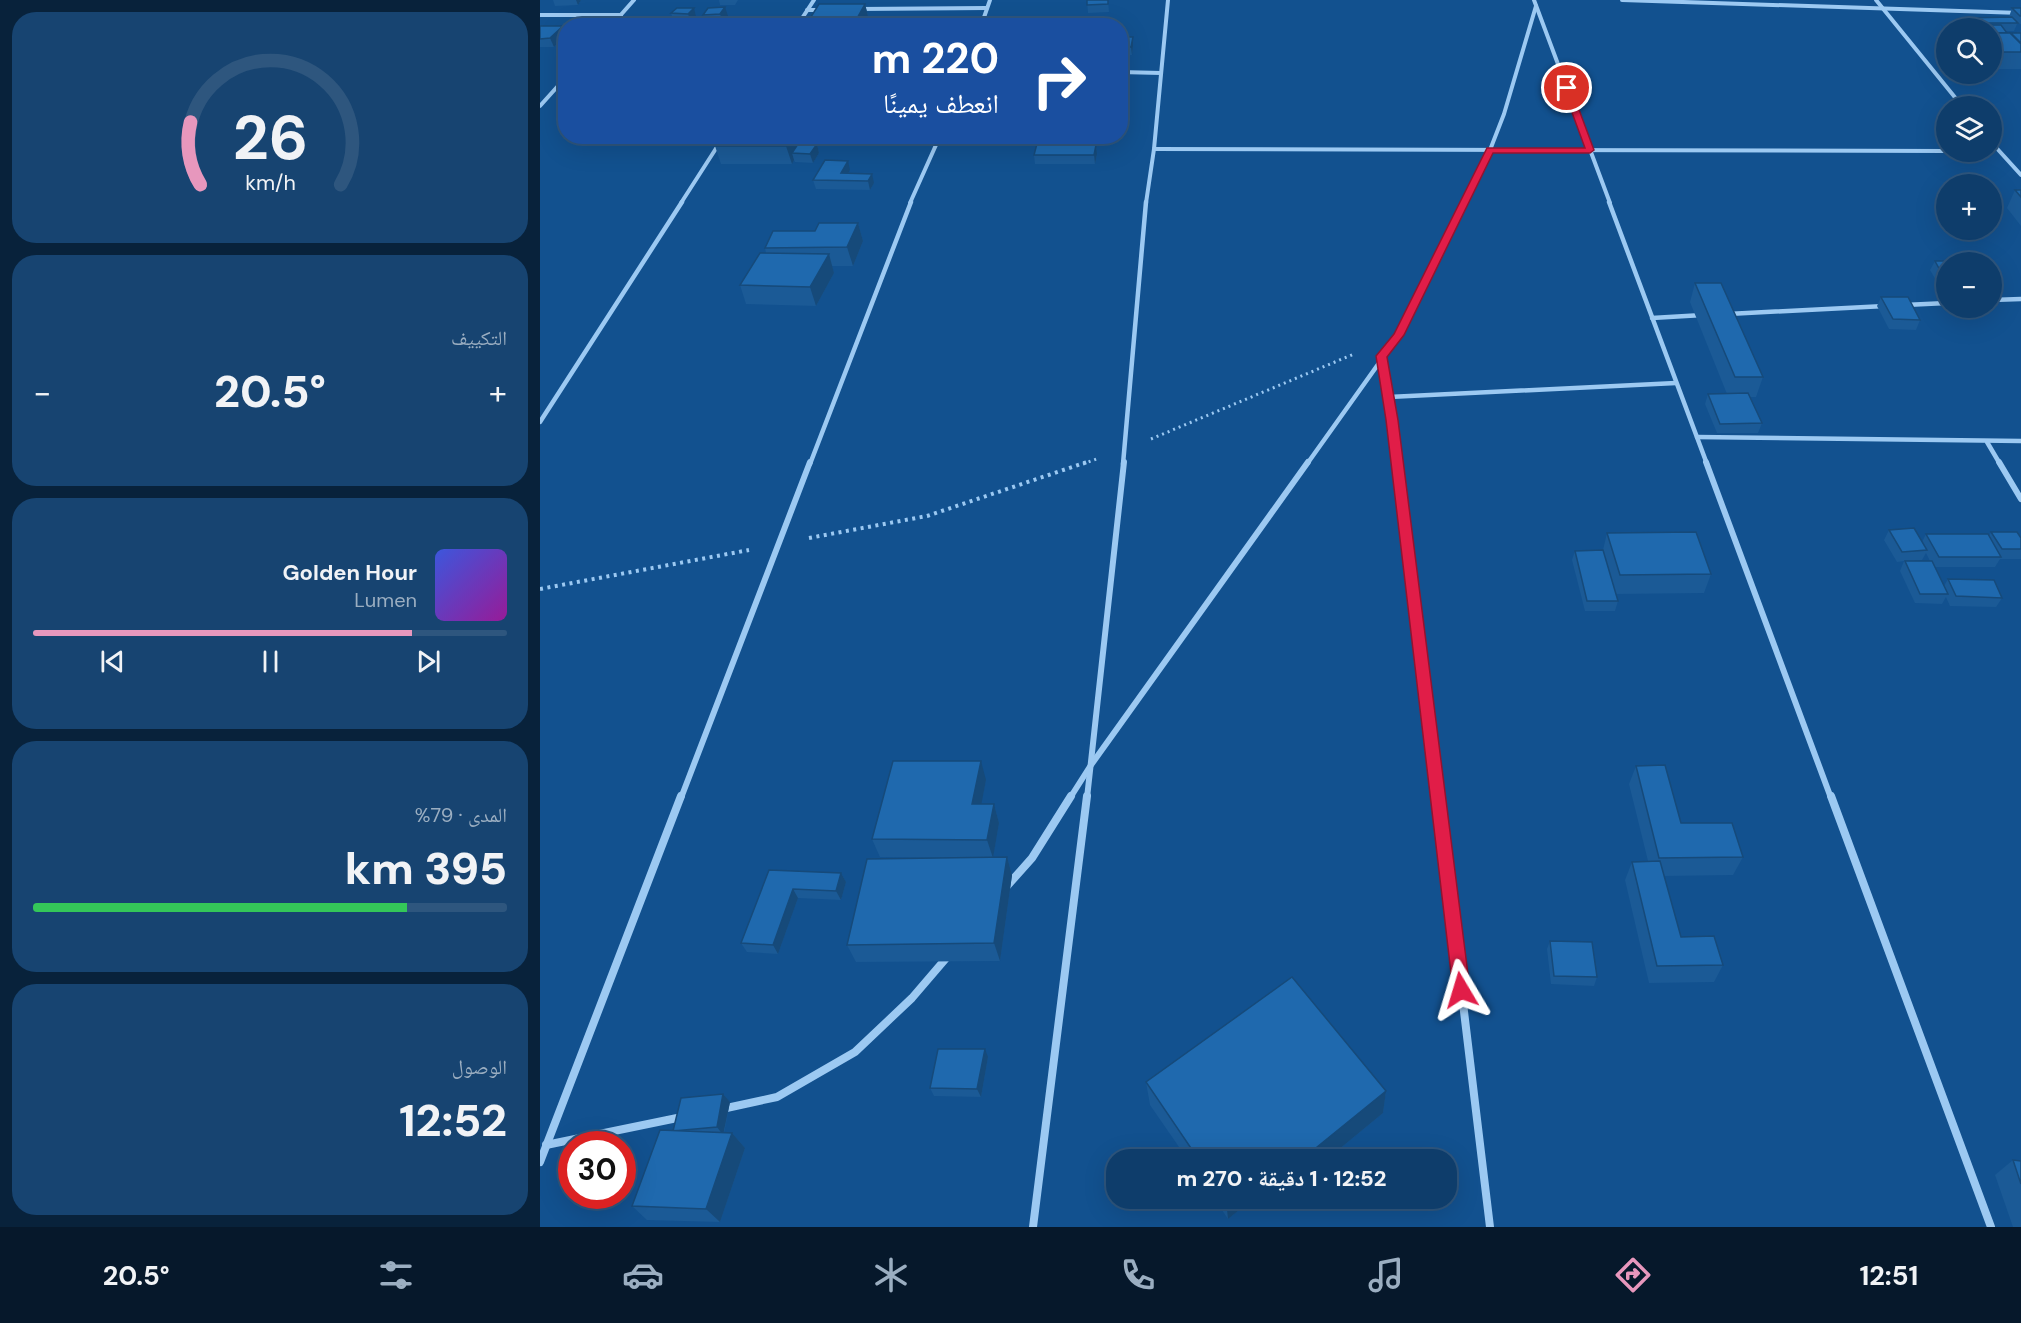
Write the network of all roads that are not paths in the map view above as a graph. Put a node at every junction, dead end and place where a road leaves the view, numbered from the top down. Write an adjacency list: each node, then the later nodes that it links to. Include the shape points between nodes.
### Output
1 (634, 0): 16 (street)
2 (814, 0): 12 (street)
3 (990, 0): 9 (street)
4 (1168, 0): 21 (street)
5 (1622, 0): 7 (street)
6 (1876, 0): 13 (street)
7 (1711, 2): 13 (street)
8 (1535, 3): 28 (street); 29 (street)
9 (987, 8): 11 (street); 19 (street)
10 (831, 9): 12 (street)
11 (855, 9)
12 (807, 10): 18 (street)
13 (1884, 10): 14 (street); 23 (street)
14 (2021, 13)
15 (540, 15): 16 (street)
16 (621, 15): 17 (street)
17 (618, 18)
18 (802, 18)
19 (984, 18)
20 (1128, 72): 21 (street)
21 (1161, 73): 27 (street)
22 (558, 86): 24 (street)
23 (1954, 96)
24 (540, 106)
25 (719, 144): 44 (street)
26 (936, 144): 54 (street)
27 (1154, 149): 28 (street); 49 (street)
28 (1490, 150): 29 (street); 41 (street, via 1399,335)
29 (1590, 150): 30 (street); 40 (street)
30 (1936, 151)
31 (2002, 155): 32 (street)
32 (2021, 175)
33 (2021, 299): 34 (street)
34 (2002, 300)
35 (1936, 303): 36 (street)
36 (1901, 305)
37 (1889, 306): 38 (street)
38 (1724, 314)
39 (1712, 315): 40 (street)
40 (1652, 318): 42 (street)
41 (1381, 356): 43 (street); 49 (street)
42 (1676, 383): 43 (street); 45 (street)
43 (1389, 397): 57 (street)
44 (540, 422)
45 (1697, 437): 47 (street); 58 (street)
46 (2021, 441): 47 (street)
47 (1987, 442): 48 (street)
48 (2021, 499)
49 (1091, 765): 50 (street, via 1032,858); 56 (street)
50 (1002, 893)
51 (957, 945): 52 (street, via 912,998 855,1052 777,1097)
52 (708, 1112)
53 (696, 1114): 54 (street)
54 (546, 1145): 55 (street)
55 (540, 1162)
56 (1033, 1227)
57 (1490, 1227)
58 (1991, 1227)

